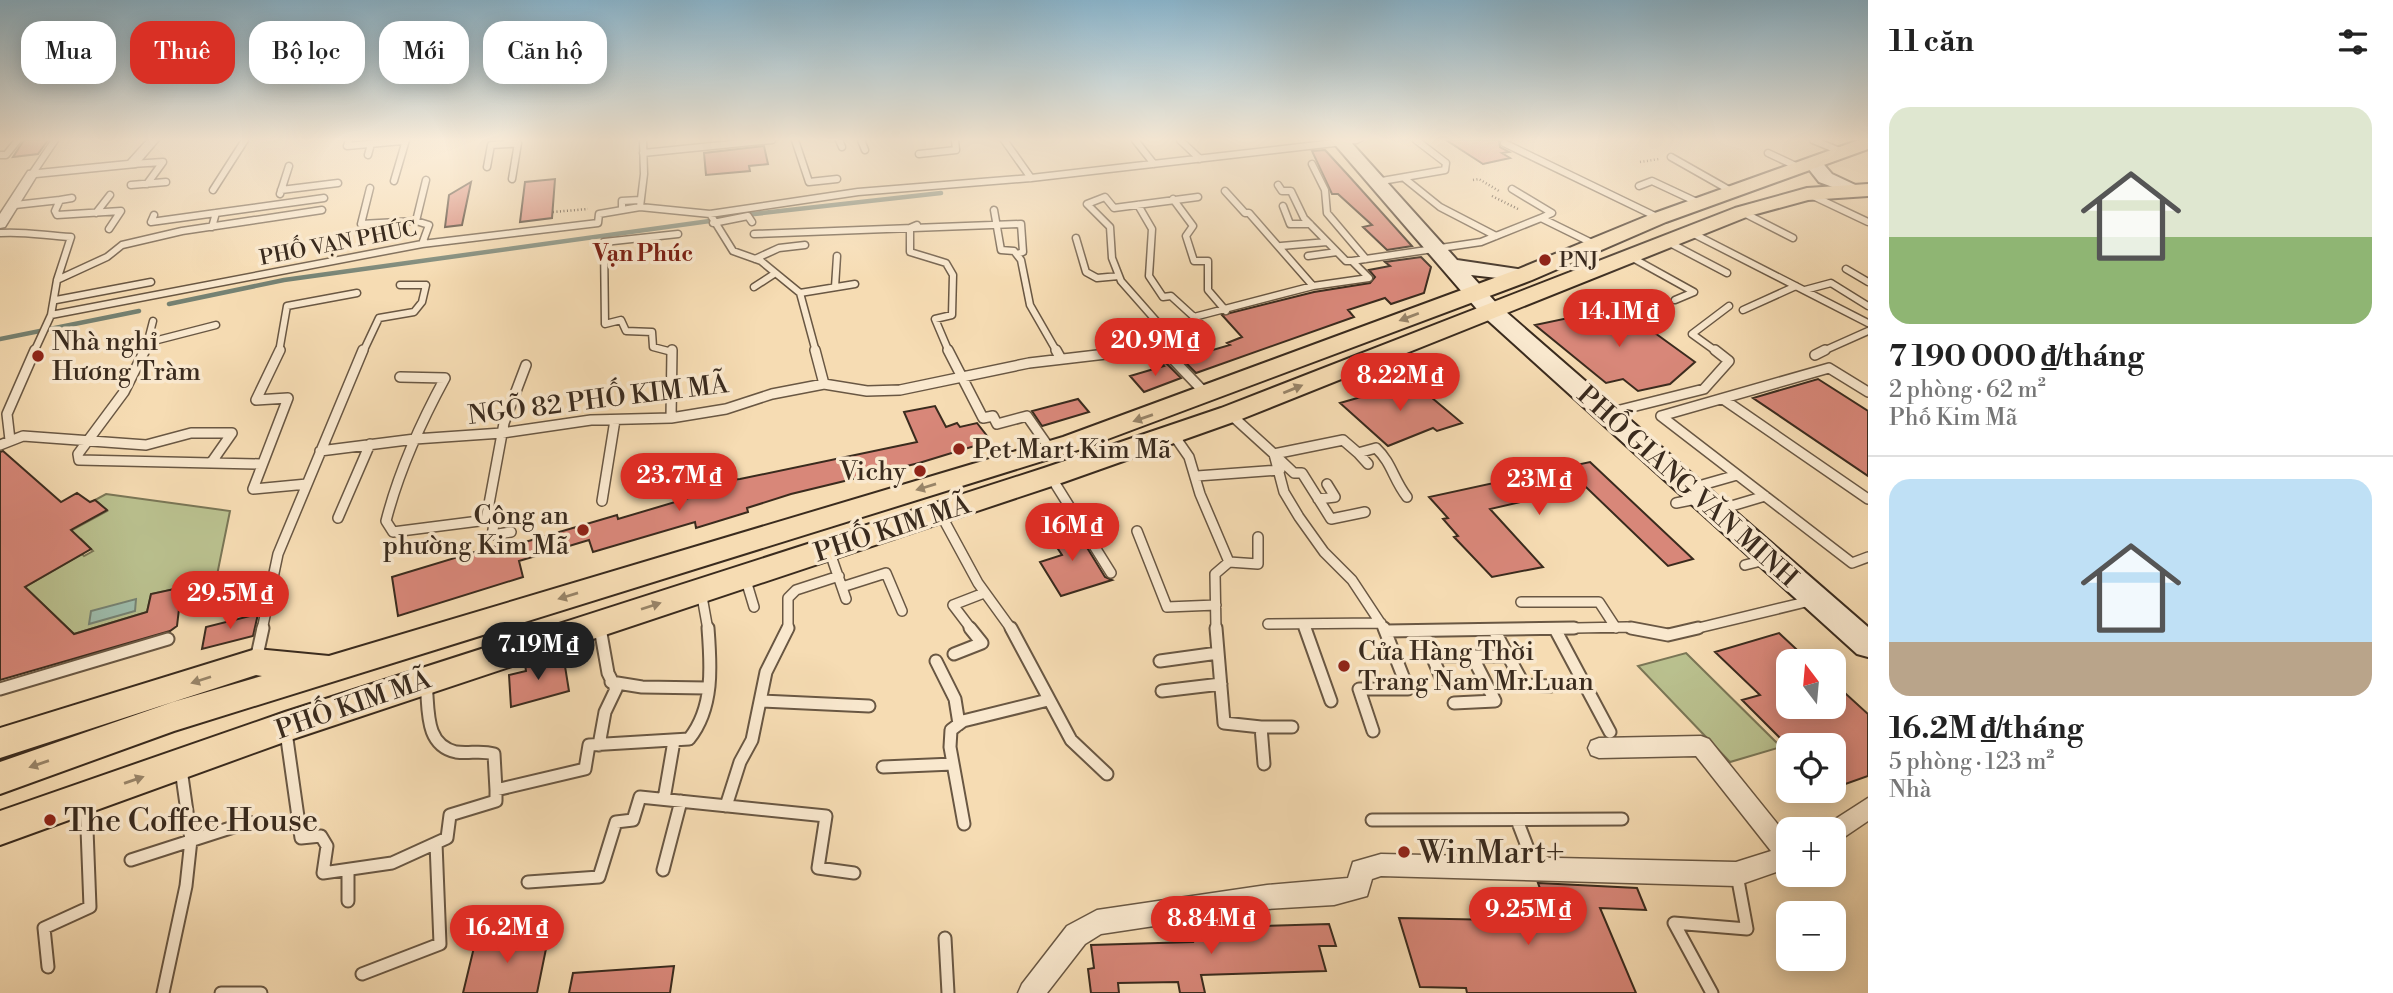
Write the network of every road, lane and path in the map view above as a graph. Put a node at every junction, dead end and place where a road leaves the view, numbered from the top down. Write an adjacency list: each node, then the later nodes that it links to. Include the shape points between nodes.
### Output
1 (25, 186): 37 (street)
2 (215, 186): 20 (lane)
3 (282, 186): 21 (lane)
4 (316, 186): 21 (lane)
5 (424, 186): 52 (lane)
6 (642, 186): 35 (lane)
7 (925, 186): 47 (lane, PHỐ VẠN PHÚC)
8 (1279, 186): 56 (lane, via 1291,191)
9 (1323, 186): 83 (lane, via 1327,213)
10 (1380, 186): 81 (main road, PHỐ GIANG VĂN MINH)
11 (1414, 186): 66 (lane, via 1440,207)
12 (1491, 186): 19 (path, via 1499,191)
13 (1594, 186): 49 (lane)
14 (1663, 186): 36 (lane)
15 (1723, 186): 24 (lane)
16 (1743, 186): 24 (main road, PHỐ KIM MÃ)
17 (1759, 186): 31 (main road)
18 (370, 188): 52 (lane, via 361,224)
19 (1512, 189): 50 (lane, via 1552,213)
20 (213, 190)
21 (281, 190): 38 (lane)
22 (1862, 190): 25 (main road, PHỐ KIM MÃ)
23 (1225, 191): 75 (lane)
24 (1731, 191): 36 (main road, PHỐ KIM MÃ)
25 (1807, 194): 31 (main road, PHỐ KIM MÃ); 51 (lane)
26 (110, 195): 45 (lane)
27 (1492, 196): 50 (path)
28 (1198, 197): 33 (lane)
29 (72, 198): 32 (lane)
30 (324, 198): 38 (lane)
31 (1784, 199): 44 (main road, PHỐ KIM MÃ)
32 (60, 200): 37 (lane); 45 (lane, via 57,215)
33 (1173, 200): 39 (lane); 107 (lane, via 1193,226 1186,236 1194,261 1208,261 1208,290)
34 (127, 203): 43 (lane)
35 (640, 203): 47 (lane, PHỐ VẠN PHÚC); 71 (lane, PHỐ VẠN PHÚC, via 599,214 598,223)
36 (1699, 203): 49 (main road, PHỐ KIM MÃ)
37 (15, 205): 55 (street)
38 (277, 205): 46 (lane)
39 (1138, 205): 89 (lane, via 1114,208 1105,197 1087,204 1110,227 1109,258); 110 (lane, via 1152,229 1149,276 1163,297 1171,296)
40 (1283, 206): 56 (lane, via 1290,224)
41 (322, 210): 59 (lane)
42 (994, 210): 57 (lane)
43 (121, 211): 45 (lane); 60 (lane)
44 (1742, 212): 63 (main road, PHỐ KIM MÃ); 68 (lane)
45 (96, 213)
46 (216, 214): 48 (lane, via 151,222); 59 (lane)
47 (710, 214): 54 (lane)
48 (154, 215)
49 (1659, 218): 74 (main road, PHỐ KIM MÃ)
50 (1539, 219): 66 (lane); 74 (lane)
51 (1866, 219)
52 (416, 221): 71 (lane, via 429,225)
53 (752, 222): 54 (lane, via 748,216)
54 (713, 223): 82 (lane, via 733,251)
55 (0, 224)
56 (1310, 224): 69 (lane)
57 (997, 225): 58 (lane); 77 (lane, via 1000,250); 77 (lane, via 1021,224 1023,251)
58 (913, 226): 65 (lane); 121 (lane, via 910,252 946,262 953,275 952,315 935,319)
59 (212, 227): 72 (lane)
60 (109, 229)
61 (129, 232): 72 (lane)
62 (0, 233): 90 (lane, via 71,237)
63 (1692, 233): 70 (main road, PHỐ KIM MÃ); 96 (lane)
64 (678, 234): 127 (lane, via 604,242 605,324 621,320 626,331 652,332 653,347 672,350)
65 (754, 234)
66 (1496, 236): 81 (lane)
67 (1076, 238): 89 (lane, via 1090,277)
68 (1793, 238)
69 (1327, 242): 75 (lane); 76 (lane)
70 (1668, 242): 80 (main road, PHỐ KIM MÃ); 86 (lane)
71 (422, 244): 109 (lane, PHỐ VẠN PHÚC)
72 (122, 245): 90 (lane)
73 (805, 245): 82 (lane, via 786,245)
74 (1596, 245): 88 (main road, PHỐ KIM MÃ)
75 (1280, 246): 95 (lane)
76 (1337, 252): 79 (lane); 84 (lane)
77 (1017, 254): 118 (lane, via 1030,305)
78 (837, 256): 98 (lane)
79 (1308, 256)
80 (1629, 256): 103 (lane, via 1694,292); 104 (main road, PHỐ KIM MÃ)
81 (1444, 257): 83 (lane); 88 (main road, via 1484,272); 104 (main road, PHỐ GIANG VĂN MINH)
82 (755, 259): 87 (lane)
83 (1366, 259): 84 (lane)
84 (1352, 261): 95 (lane, via 1369,278)
85 (1846, 269): 92 (lane)
86 (1727, 273)
87 (774, 274): 97 (lane); 101 (lane)
88 (1524, 275): 104 (main road, PHỐ KIM MÃ)
89 (1119, 276): 116 (lane, via 1158,323 1143,328)
90 (57, 280): 102 (lane)
91 (151, 282): 102 (lane)
92 (1868, 282)
93 (855, 284): 98 (lane)
94 (400, 285): 135 (lane, via 426,285 422,302 414,312 379,318)
95 (1313, 286): 107 (lane)
96 (1796, 286): 99 (lane); 108 (lane)
97 (754, 287)
98 (835, 287): 101 (lane)
99 (1805, 290): 106 (lane, via 1830,284); 112 (lane)
100 (357, 293): 140 (lane, via 287,306 283,345 256,400 288,398)
101 (800, 293): 122 (lane)
102 (55, 300): 109 (lane)
103 (1675, 300)
104 (1481, 301): 125 (main road, PHỐ KIM MÃ); 126 (main road, PHỐ GIANG VĂN MINH)
105 (1729, 306): 126 (lane, via 1692,334 1730,360 1704,389)
106 (1868, 306)
107 (1226, 310): 110 (lane)
108 (1743, 310)
109 (51, 316): 133 (lane, via 7,414)
110 (1194, 317): 116 (lane, NGÕ 82 PHỐ KIM MÃ, via 1207,336)
111 (153, 321): 115 (lane)
112 (1868, 323)
113 (216, 326): 115 (lane)
114 (1868, 331): 117 (lane)
115 (150, 342): 131 (lane, via 112,411)
116 (1162, 348): 118 (lane, NGÕ 82 PHỐ KIM MÃ); 125 (lane)
117 (1815, 355)
118 (1061, 359): 121 (lane, NGÕ 82 PHỐ KIM MÃ)
119 (526, 365): 129 (lane)
120 (401, 377): 132 (lane, via 445,378)
121 (960, 378): 122 (lane, NGÕ 82 PHỐ KIM MÃ, via 882,391); 138 (lane, via 984,418 993,416 998,424 1027,416)
122 (824, 384): 127 (lane, NGÕ 82 PHỐ KIM MÃ)
123 (1868, 392): 124 (lane, via 1829,368)
124 (1723, 398): 143 (lane, via 1661,416); 150 (lane)
125 (1218, 405): 130 (main road, PHỐ KIM MÃ); 137 (lane); 138 (main road, PHỐ KIM MÃ, one-way to 138)
126 (1606, 413): 151 (main road, PHỐ GIANG VĂN MINH)
127 (671, 418): 128 (lane, NGÕ 82 PHỐ KIM MÃ)
128 (615, 420): 129 (lane, NGÕ 82 PHỐ KIM MÃ); 152 (lane)
129 (502, 433): 132 (lane, NGÕ 82 PHỐ KIM MÃ); 156 (lane)
130 (1173, 434): 138 (main road, PHỐ KIM MÃ); 144 (lane, via 1189,453)
131 (88, 439): 133 (lane, via 20,436); 139 (lane, via 79,460); 139 (lane, via 146,446 191,433 232,433)
132 (415, 439): 134 (lane, NGÕ 82 PHỐ KIM MÃ); 156 (lane, via 386,520 393,532)
133 (4, 443)
134 (370, 444): 135 (lane, NGÕ 82 PHỐ KIM MÃ); 155 (lane)
135 (320, 451): 145 (lane)
136 (1358, 453): 137 (lane, via 1343,440); 141 (lane); 148 (lane, via 1376,448 1391,462 1393,478)
137 (1274, 454): 142 (lane); 149 (lane, via 1294,473 1302,473)
138 (1052, 462): 154 (main road, PHỐ KIM MÃ); 163 (lane, via 1056,485); 189 (main road, PHỐ KIM MÃ, one-way to 189)
139 (211, 463): 140 (lane)
140 (260, 464): 145 (lane, via 253,489)
141 (1368, 464)
142 (1280, 470): 144 (lane); 176 (lane, via 1284,492 1298,517 1352,580)
143 (1737, 475): 147 (lane); 151 (lane)
144 (1197, 476): 161 (lane)
145 (307, 484): 188 (lane, via 278,554)
146 (1327, 484): 149 (lane, via 1335,497)
147 (1765, 496): 151 (lane); 160 (lane, via 1852,563)
148 (1407, 497)
149 (1318, 499): 153 (lane, via 1331,519)
150 (1868, 499)
151 (1696, 500): 168 (main road, PHỐ GIANG VĂN MINH, via 1757,562)
152 (603, 502)
153 (1365, 512)
154 (940, 513): 162 (main road, PHỐ KIM MÃ); 166 (lane)
155 (338, 517)
156 (486, 520): 158 (lane, via 495,519 492,535)
157 (1137, 531): 170 (lane, via 1167,607)
158 (511, 532)
159 (1258, 537): 161 (lane, via 1258,564)
160 (1868, 557)
161 (1229, 562): 170 (lane, via 1215,574)
162 (836, 570): 164 (main road, PHỐ KIM MÃ); 167 (lane); 172 (lane, via 886,573); 199 (lane, via 788,598 788,630 766,672)
163 (1111, 573)
164 (745, 576): 165 (main road, PHỐ KIM MÃ); 171 (lane)
165 (701, 590): 173 (main road, PHỐ KIM MÃ, one-way to 165); 195 (lane, via 709,625)
166 (984, 593): 183 (lane, via 953,605 982,643); 198 (lane, via 1009,624)
167 (846, 598)
168 (1815, 600): 177 (lane, via 1668,635); 181 (main road, PHỐ GIANG VĂN MINH)
169 (1521, 602): 177 (lane, via 1599,602)
170 (1216, 605): 182 (lane)
171 (754, 607)
172 (902, 611)
173 (598, 623): 190 (main road, PHỐ KIM MÃ); 192 (lane, via 606,676)
174 (1268, 624): 175 (lane)
175 (1304, 624): 176 (lane); 200 (lane)
176 (1383, 627): 179 (lane); 207 (lane, via 1408,689 1359,689)
177 (1616, 628): 178 (lane)
178 (1555, 629): 179 (lane); 208 (lane)
179 (1494, 630): 185 (lane)
180 (168, 639): 196 (lane)
181 (1868, 645)
182 (1218, 653): 187 (lane); 193 (lane)
183 (954, 654)
184 (1472, 656): 185 (lane); 191 (lane, via 1432,656); 201 (lane, via 1495,701)
185 (1508, 656): 194 (lane, via 1524,685)
186 (936, 661): 203 (lane, via 959,707)
187 (1160, 661)
188 (256, 662): 189 (main road, PHỐ KIM MÃ); 210 (main road, PHỐ KIM MÃ, one-way to 210)
189 (340, 667): 217 (main road, PHỐ KIM MÃ, one-way to 217, via 173,717)
190 (425, 680): 204 (main road, PHỐ KIM MÃ); 218 (lane, via 436,744 457,752 494,754)
191 (1442, 680)
192 (611, 682): 195 (lane); 211 (lane, via 616,689 605,712)
193 (1221, 684): 197 (lane); 205 (lane, via 1224,723)
194 (1551, 686)
195 (707, 688): 209 (lane, via 697,732)
196 (0, 689)
197 (1162, 691)
198 (1048, 700): 203 (lane); 216 (lane, via 1071,740)
199 (760, 701): 202 (lane); 222 (lane, via 752,740)
200 (1331, 701)
201 (1454, 703)
202 (869, 706)
203 (959, 724): 213 (lane, via 951,730)
204 (285, 727): 212 (main road, PHỐ KIM MÃ); 238 (lane, via 301,838 321,836 327,846 323,873)
205 (1261, 727): 206 (lane); 214 (lane)
206 (1292, 727)
207 (1373, 732)
208 (1605, 740): 232 (street, via 1702,746)
209 (674, 741): 211 (lane); 220 (lane)
210 (0, 743)
211 (599, 745): 218 (lane, via 589,745 585,769)
212 (181, 764): 219 (main road, PHỐ KIM MÃ, one-way to 212); 231 (lane)
213 (953, 764): 215 (lane); 228 (lane)
214 (1264, 764)
215 (883, 767)
216 (1108, 774)
217 (0, 778)
218 (496, 790): 233 (lane, via 496,801 450,815 447,838)
219 (85, 797): 230 (main road, PHỐ KIM MÃ); 244 (lane, via 90,907 44,928)
220 (664, 799): 221 (lane); 241 (lane, via 640,797 633,820 616,822 599,877)
221 (681, 801): 222 (lane); 236 (lane)
222 (726, 806): 239 (lane, via 826,816 818,868)
223 (1868, 808): 229 (street)
224 (1622, 819): 226 (lane)
225 (1372, 820): 226 (lane)
226 (1517, 820): 237 (lane)
227 (249, 822): 231 (lane)
228 (964, 824)
229 (1846, 824)
230 (0, 828)
231 (191, 840): 234 (lane); 246 (lane)
232 (1776, 841)
233 (436, 843): 238 (lane, via 392,863); 245 (lane, via 440,944)
234 (131, 860)
235 (1776, 860): 240 (street)
236 (663, 870)
237 (1536, 870): 240 (street); 250 (street, via 1381,865 1361,870 1359,888 1097,922 1076,935)
238 (348, 871): 242 (lane)
239 (854, 873)
240 (1737, 874): 251 (lane, via 1747,929 1674,923)
241 (528, 882)
242 (348, 901)
243 (945, 938): 249 (lane)
244 (48, 967)
245 (362, 974)
246 (163, 993)
247 (221, 993): 248 (lane)
248 (261, 993)
249 (948, 993)
250 (1031, 993)
251 (1712, 993)

